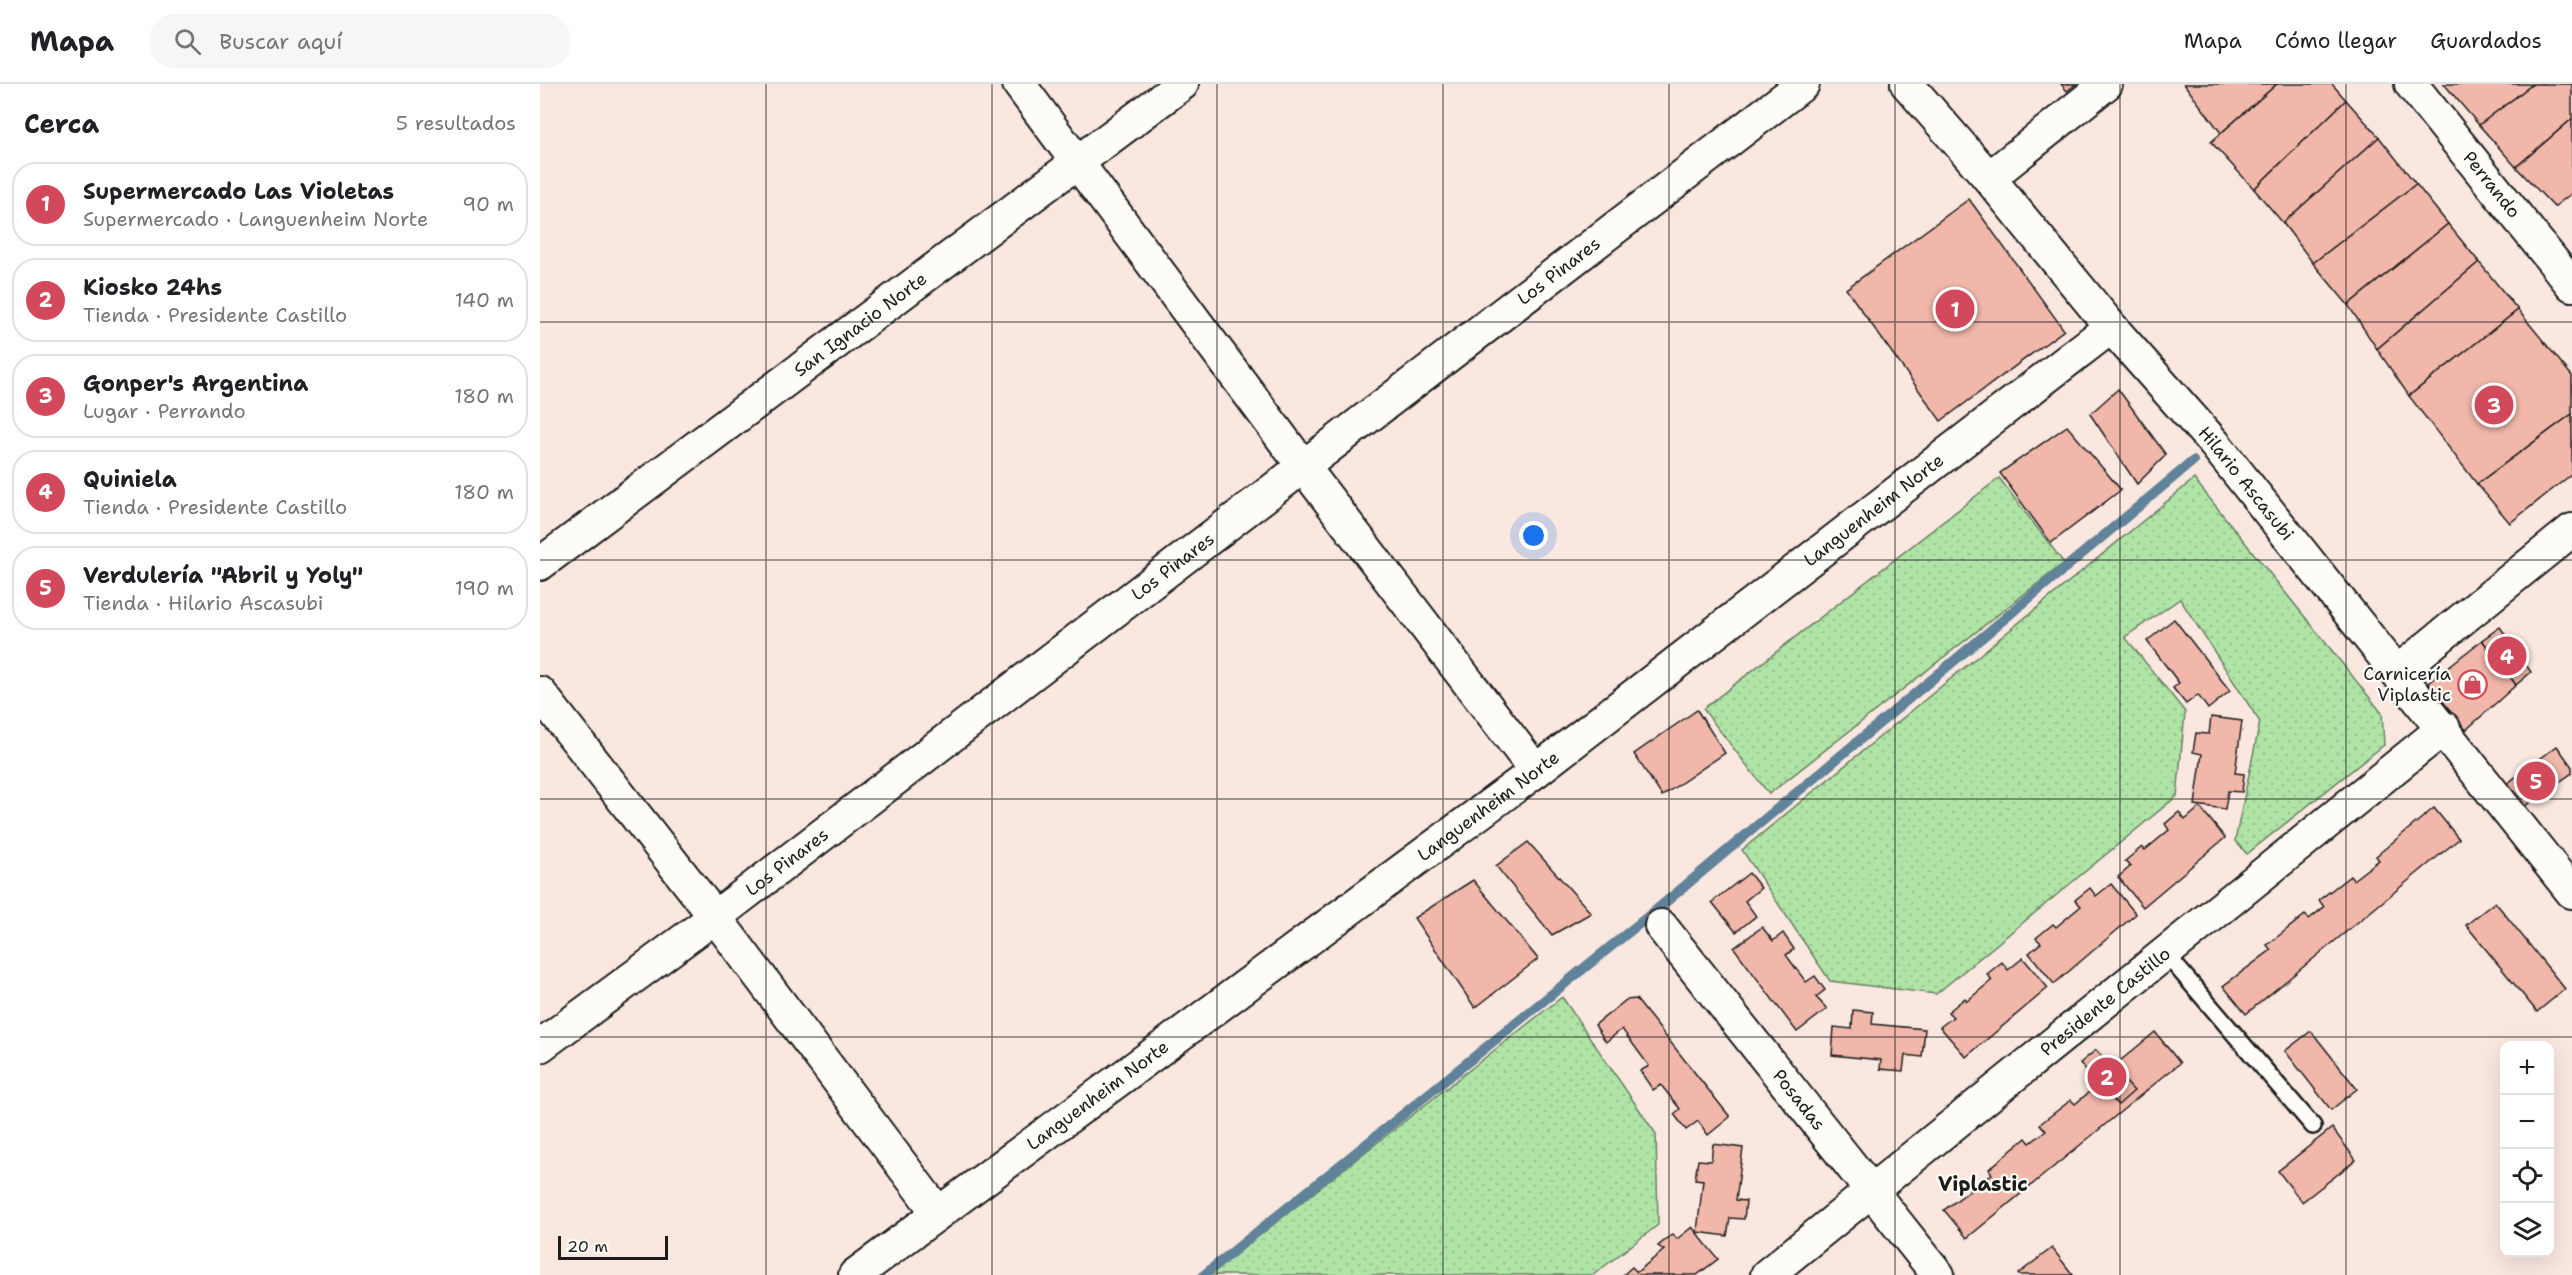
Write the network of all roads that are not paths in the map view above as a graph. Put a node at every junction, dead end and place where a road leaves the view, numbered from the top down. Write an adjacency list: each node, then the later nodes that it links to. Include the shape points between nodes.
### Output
1 (1019, 84): 7 (street)
2 (1182, 84): 7 (street, San Ignacio Norte)
3 (1803, 84): 11 (street, Los Pinares)
4 (1907, 84): 8 (street, Hilario Ascasubi)
5 (2106, 84): 8 (street)
6 (2411, 84): 9 (street, Perrando)
7 (1078, 163): 11 (street); 13 (street, San Ignacio Norte)
8 (1989, 178): 10 (street, Hilario Ascasubi)
9 (2572, 285)
10 (2111, 327): 14 (street, Hilario Ascasubi, via 2214,443); 17 (street, Languenheim Norte)
11 (1302, 465): 17 (street); 19 (street, Los Pinares)
12 (2572, 530): 14 (street)
13 (540, 564)
14 (2397, 672): 16 (street, Hilario Ascasubi)
15 (540, 693): 19 (street)
16 (2444, 728): 18 (street, Hilario Ascasubi); 21 (street, Presidente Castillo)
17 (1536, 771): 25 (street, Languenheim Norte)
18 (2572, 892)
19 (715, 917): 22 (street, Los Pinares); 25 (street)
20 (1662, 926): 24 (street, Posadas)
21 (2166, 953): 23 (lane); 24 (street, Presidente Castillo)
22 (540, 1046)
23 (2313, 1126)
24 (1871, 1191): 27 (street, Presidente Castillo); 28 (street, Posadas)
25 (938, 1212): 26 (street, Languenheim Norte)
26 (855, 1275)
27 (1767, 1275)
28 (1938, 1275)

